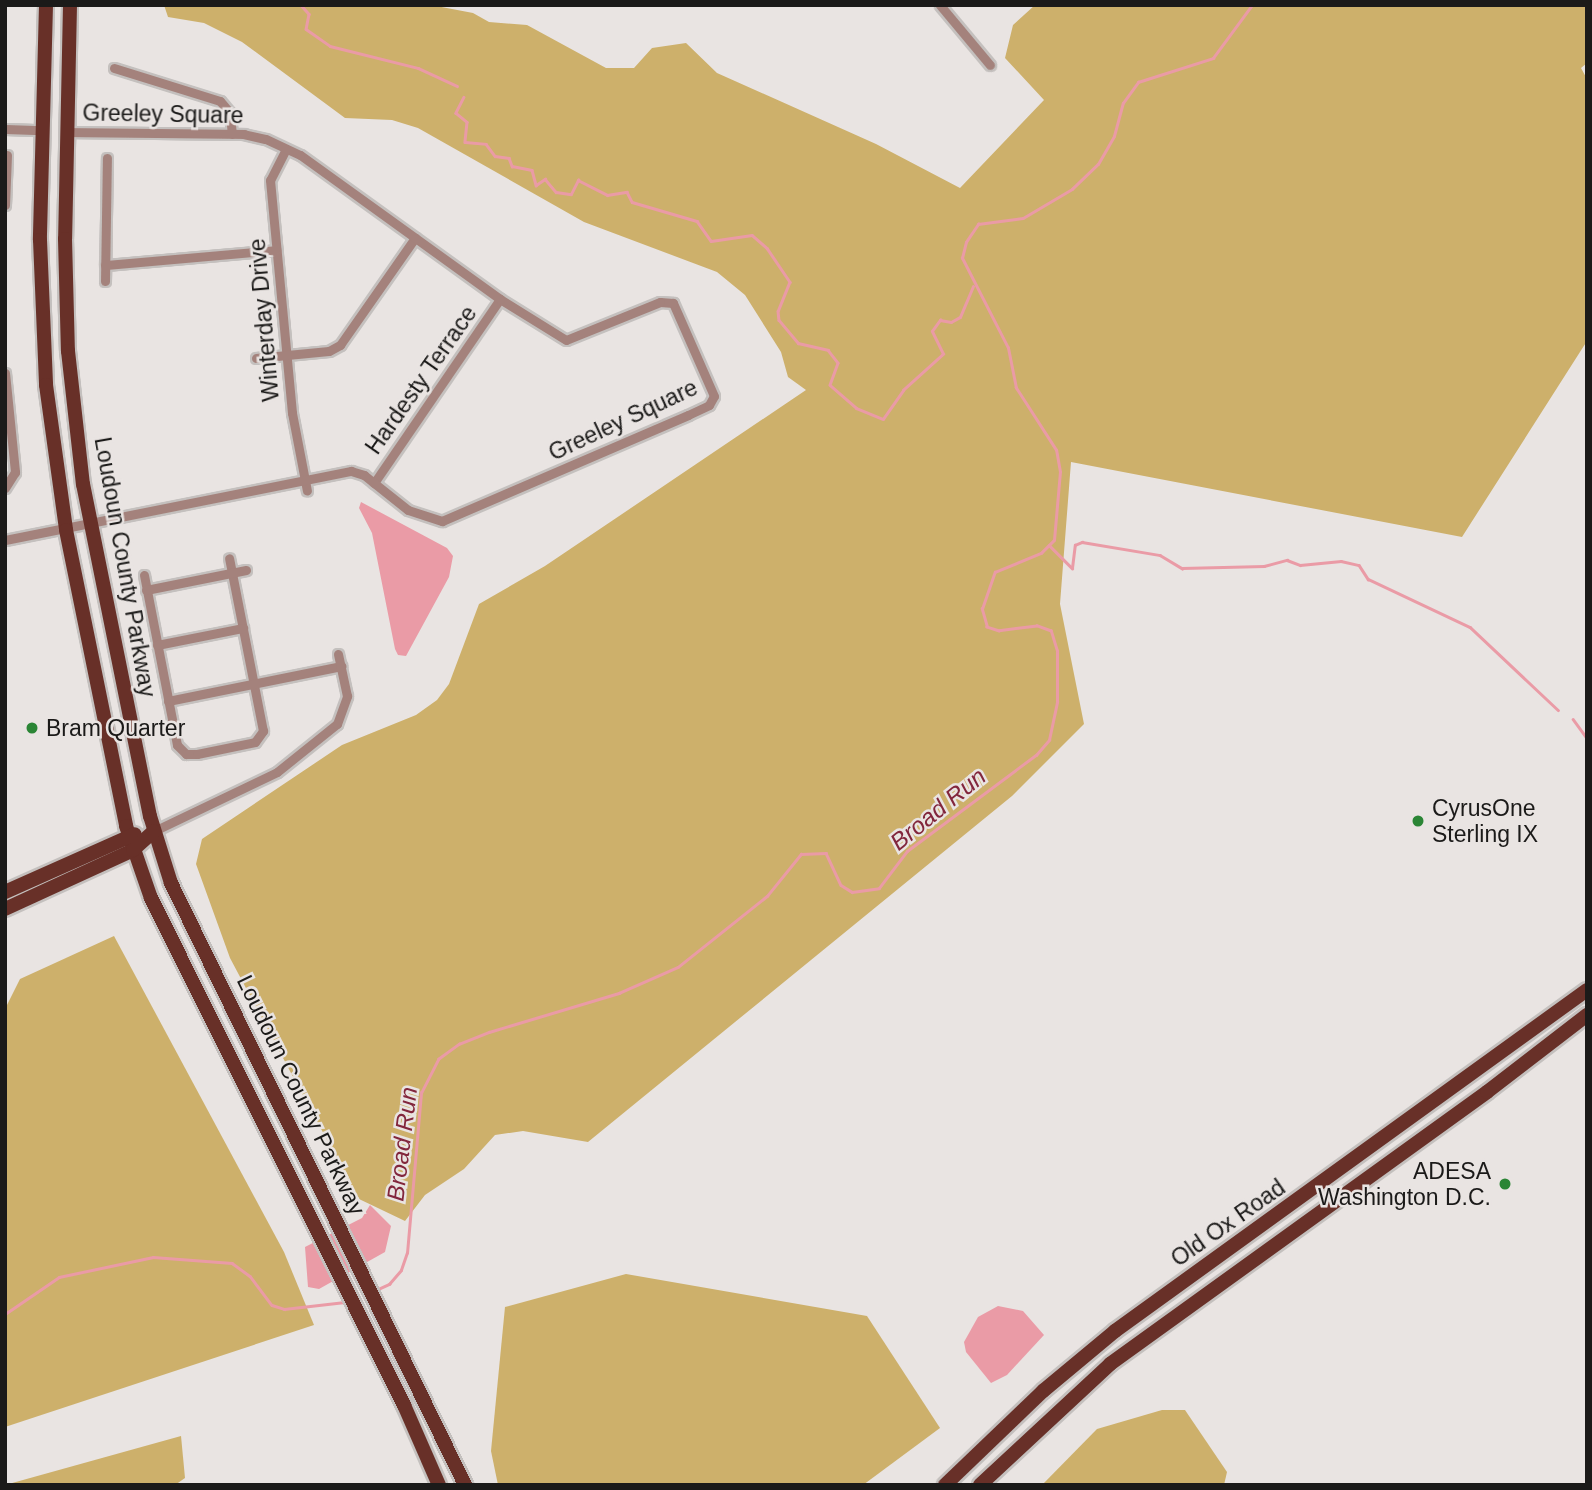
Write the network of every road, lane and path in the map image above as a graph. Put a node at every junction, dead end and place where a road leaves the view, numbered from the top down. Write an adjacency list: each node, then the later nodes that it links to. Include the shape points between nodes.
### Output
1 (46, 5): 7 (main road, Loudoun County Parkway)
2 (70, 5): 8 (main road, Loudoun County Parkway)
3 (940, 5): 4 (street)
4 (990, 65)
5 (114, 68): 9 (street, via 220,101 230,113)
6 (5, 129): 7 (street)
7 (42, 130): 27 (main road, Loudoun County Parkway, via 41,329)
8 (67, 132): 9 (street, Greeley Square); 26 (main road, Loudoun County Parkway, via 68,351)
9 (232, 134): 10 (street, Greeley Square, via 255,135)
10 (286, 149): 14 (street, Greeley Square); 15 (street, Winterday Drive, via 270,180)
11 (6, 155): 13 (street)
12 (107, 158): 16 (street)
13 (5, 205)
14 (415, 238): 18 (street, Greeley Square); 19 (street, via 341,345 330,351)
15 (276, 250): 16 (street); 19 (street, Winterday Drive)
16 (105, 265): 17 (street)
17 (104, 281)
18 (500, 299): 23 (street, Hardesty Terrace); 23 (street, Greeley Square, via 566,340 660,302 673,303 713,400 688,415 442,521 408,510)
19 (286, 355): 20 (street); 22 (street, Winterday Drive)
20 (256, 358)
21 (5, 373): 24 (street, via 15,472)
22 (305, 480): 23 (street, Greeley Square, via 351,471); 25 (street, Winterday Drive); 26 (street, Greeley Square)
23 (374, 483)
24 (5, 488)
25 (307, 491)
26 (91, 526): 27 (street, Greeley Square); 40 (main road, Loudoun County Parkway)
27 (66, 530): 28 (street, Greeley Square); 41 (main road, Loudoun County Parkway)
28 (5, 540)
29 (229, 558): 31 (street)
30 (246, 570): 31 (street)
31 (232, 573): 33 (street); 34 (street)
32 (144, 575): 33 (street)
33 (146, 590): 35 (street)
34 (243, 628): 35 (street); 38 (street)
35 (157, 645): 39 (street)
36 (338, 654): 37 (street)
37 (341, 666): 38 (street); 40 (street, via 345,712 323,737 277,772)
38 (254, 683): 39 (street); 39 (street, via 262,735 221,749 192,754 180,750)
39 (168, 701)
40 (154, 831): 41 (main road); 47 (main road, Loudoun County Parkway, via 171,883)
41 (131, 843): 42 (main road); 43 (main road); 46 (main road, Loudoun County Parkway, via 150,898)
42 (5, 892)
43 (5, 909)
44 (1587, 990): 48 (main road, Old Ox Road, via 1115,1331 1043,1391)
45 (1587, 1014): 49 (main road, Old Ox Road, via 1488,1092 1110,1364)
46 (439, 1485)
47 (465, 1485)
48 (945, 1485)
49 (980, 1485)

